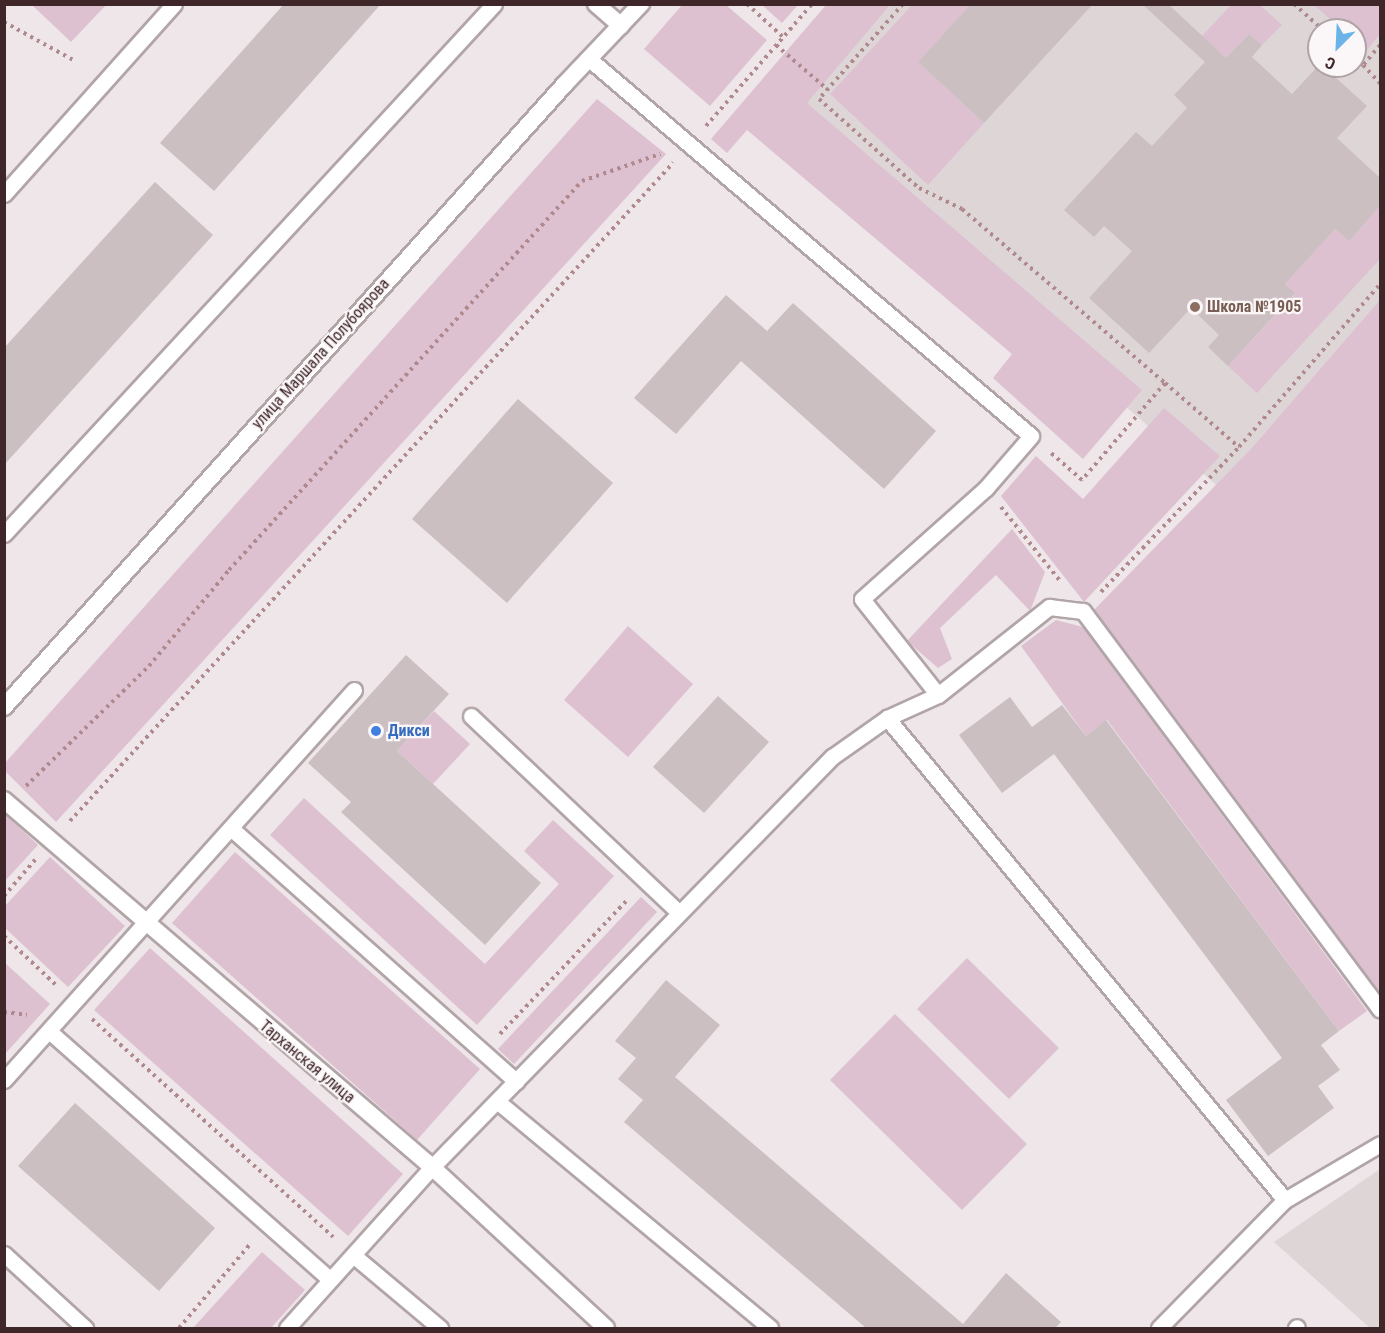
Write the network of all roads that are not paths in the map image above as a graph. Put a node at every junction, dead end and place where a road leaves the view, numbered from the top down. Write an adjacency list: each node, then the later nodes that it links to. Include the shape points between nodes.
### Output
1 (174, 4): 7 (lane)
2 (494, 4): 8 (lane)
3 (596, 4): 5 (street)
4 (641, 4): 5 (street, улица Маршала Полубоярова)
5 (621, 26): 6 (street, улица Маршала Полубоярова)
6 (588, 58): 10 (lane, via 1031,436 986,488 862,599); 11 (street, улица Маршала Полубоярова)
7 (4, 194)
8 (4, 534)
9 (354, 690): 15 (lane)
10 (938, 695): 13 (lane); 18 (lane, via 1049,607 1083,611)
11 (4, 707)
12 (471, 716): 16 (lane)
13 (887, 718): 16 (lane, via 832,757); 25 (lane)
14 (6, 802): 17 (street, Тарханская улица)
15 (231, 829): 17 (lane); 21 (lane)
16 (679, 913): 21 (lane)
17 (146, 925): 19 (lane); 24 (street, Тарханская улица)
18 (1380, 1010)
19 (49, 1031): 20 (lane); 28 (lane)
20 (4, 1080)
21 (516, 1081): 22 (lane)
22 (497, 1101): 24 (lane); 33 (lane)
23 (1380, 1144): 25 (lane)
24 (432, 1167): 27 (lane); 32 (street, Тарханская улица)
25 (1285, 1200): 34 (lane)
26 (4, 1254): 29 (lane)
27 (353, 1256): 28 (lane); 31 (lane)
28 (330, 1280): 30 (lane)
29 (85, 1329)
30 (287, 1329)
31 (440, 1329)
32 (606, 1329)
33 (770, 1329)
34 (1159, 1329)

